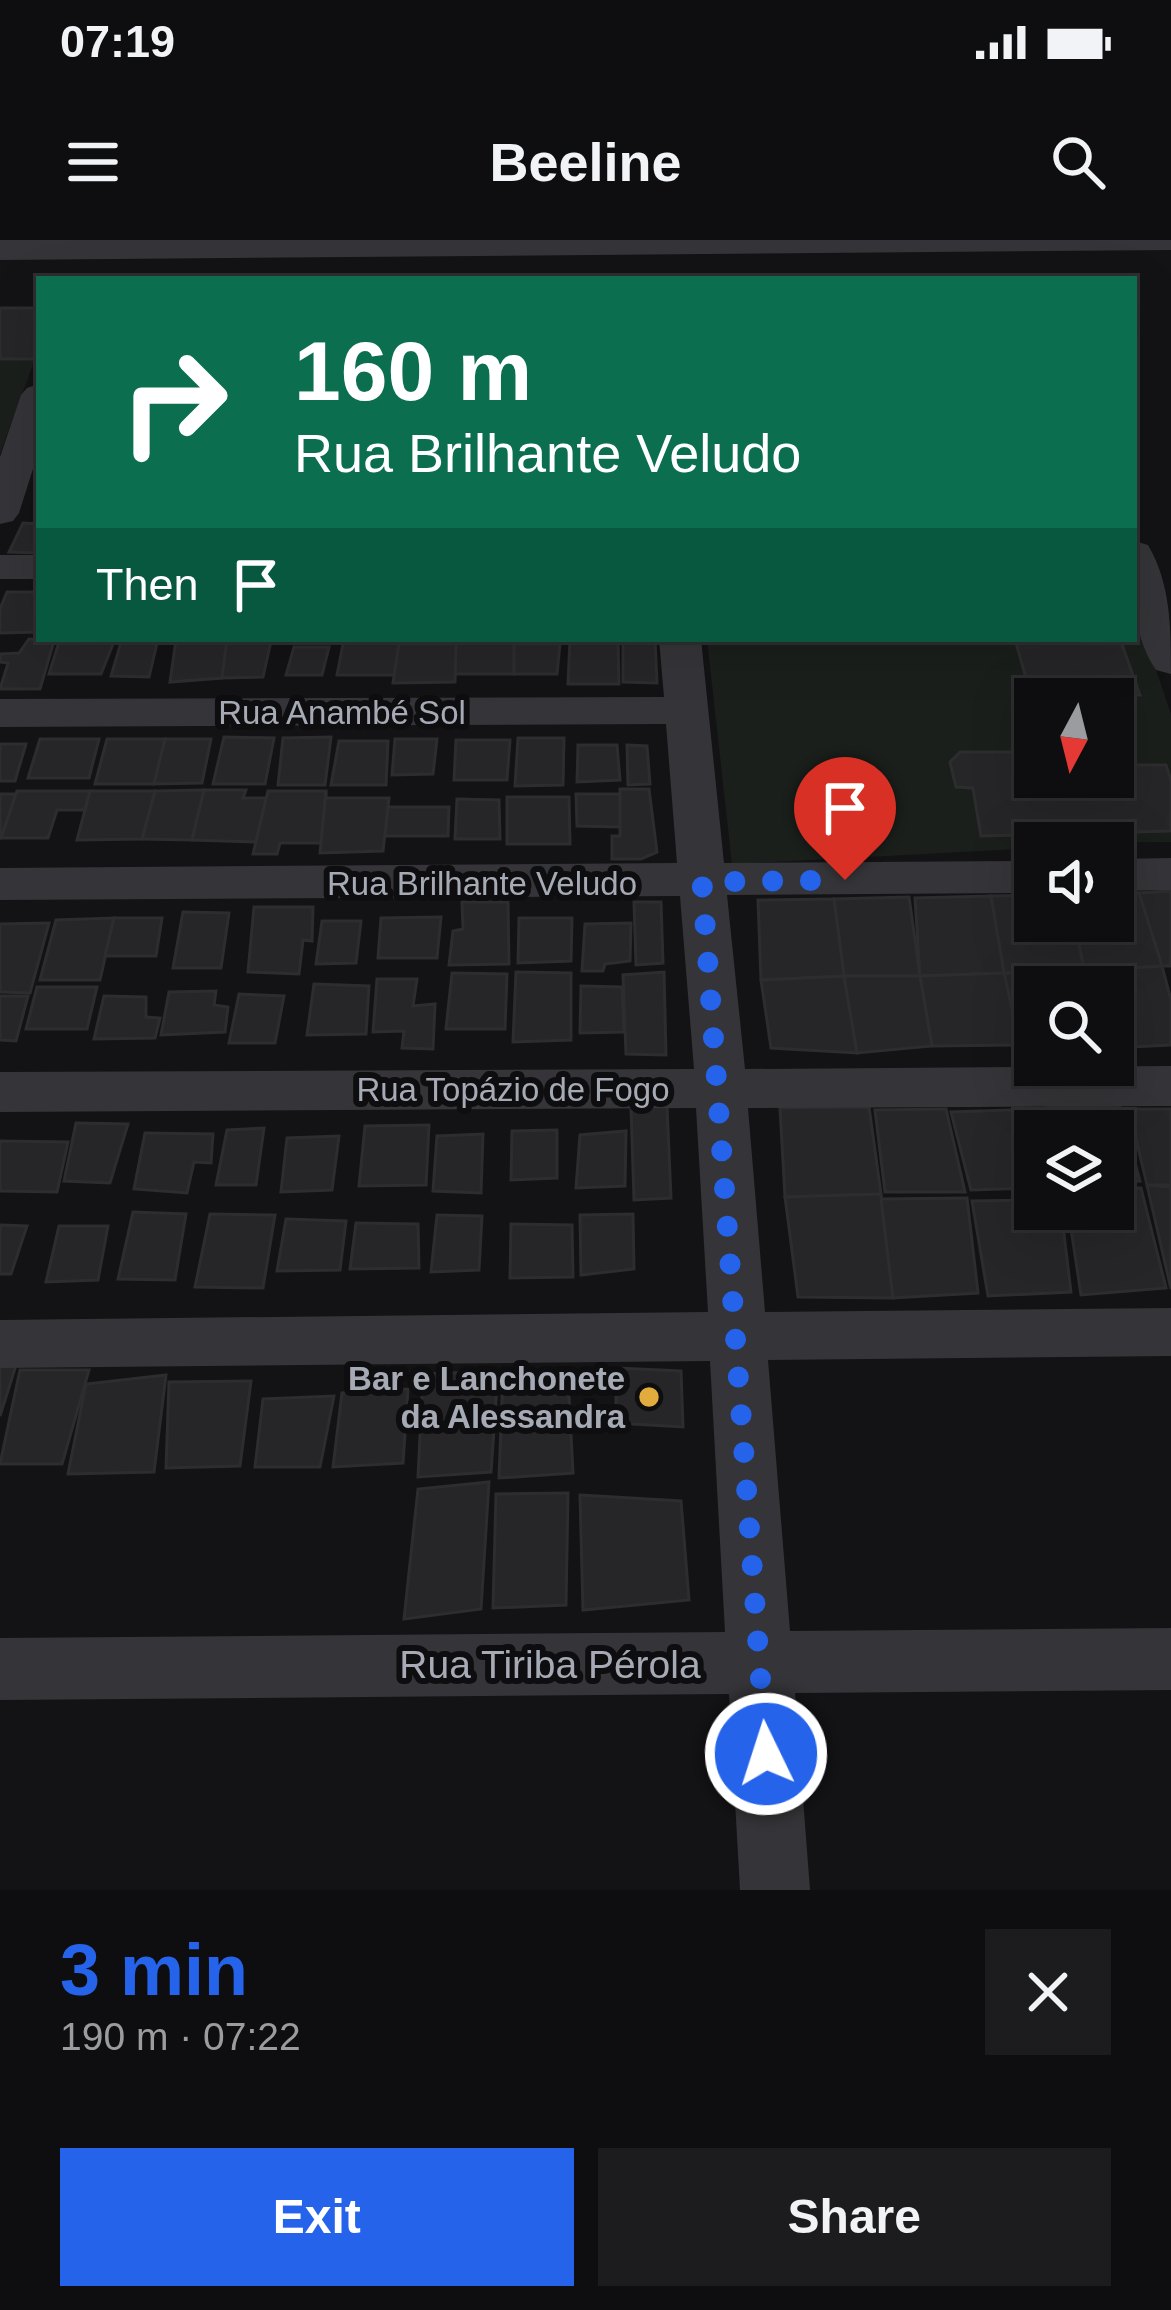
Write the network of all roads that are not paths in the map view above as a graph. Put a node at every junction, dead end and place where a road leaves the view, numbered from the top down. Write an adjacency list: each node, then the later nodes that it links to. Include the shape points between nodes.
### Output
1 (1026, 241): 2 (street); 3 (street); 9 (street)
2 (1171, 241)
3 (841, 243): 7 (street)
4 (0, 250): 8 (street)
5 (269, 256): 6 (street); 8 (street)
6 (460, 256): 7 (street)
7 (650, 256)
8 (85, 257)
9 (1038, 276)
10 (36, 404): 11 (street)
11 (0, 513)
12 (1144, 559): 16 (street)
13 (36, 566): 14 (street)
14 (0, 567)
15 (680, 642): 17 (street)
16 (1171, 661)
17 (684, 710): 18 (street, Rua Anambé Sol); 22 (street)
18 (0, 713)
19 (1171, 874): 20 (street)
20 (1134, 875)
21 (1014, 877): 22 (street, Rua Brilhante Veludo)
22 (702, 882): 23 (street, Rua Brilhante Veludo); 25 (street)
23 (0, 884)
24 (1171, 1086): 25 (street, Rua Topázio de Fogo)
25 (721, 1087): 26 (street, Rua Topázio de Fogo); 28 (street)
26 (0, 1093)
27 (1171, 1332): 28 (street)
28 (737, 1337): 29 (street); 31 (street)
29 (0, 1344)
30 (1171, 1659): 31 (street, Rua Tiriba Pérola)
31 (760, 1663): 32 (street, Rua Tiriba Pérola); 33 (street)
32 (0, 1669)
33 (775, 1890)

